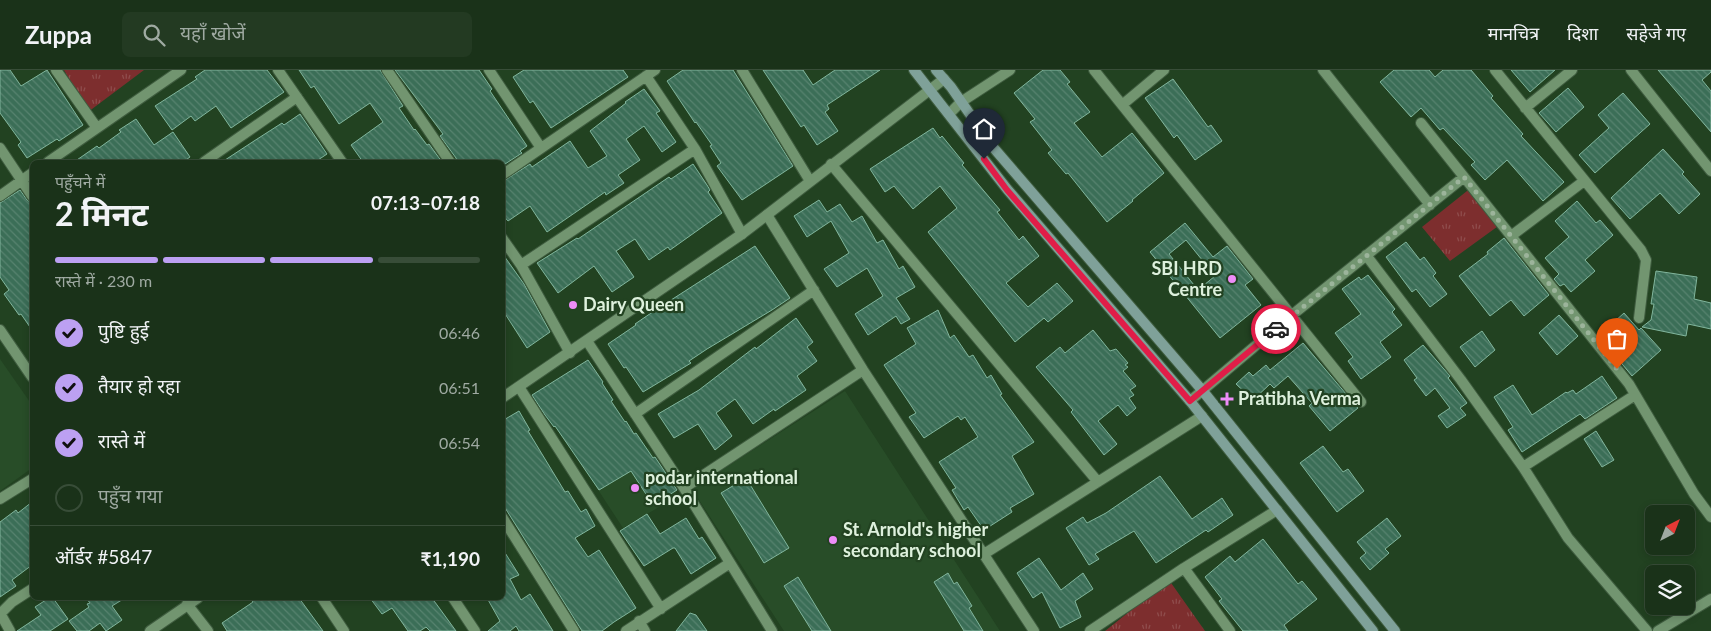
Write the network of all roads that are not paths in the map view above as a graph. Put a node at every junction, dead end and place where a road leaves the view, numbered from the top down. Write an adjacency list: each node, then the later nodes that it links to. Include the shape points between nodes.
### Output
1 (56, 70): 25 (street)
2 (278, 70): 19 (street)
3 (387, 70): 32 (street)
4 (742, 70): 39 (street)
5 (914, 70): 18 (main road)
6 (936, 70): 17 (main road)
7 (1010, 70): 20 (street)
8 (1094, 70): 21 (street)
9 (1164, 70): 21 (street)
10 (1323, 70): 43 (street)
11 (1494, 70): 22 (street)
12 (1572, 70): 22 (street)
13 (1631, 70): 34 (street)
14 (177, 71): 25 (street)
15 (493, 71): 27 (street)
16 (650, 73): 27 (street); 28 (street)
17 (944, 79): 18 (street); 20 (main road)
18 (930, 90): 23 (main road); 33 (street)
19 (297, 97): 30 (street); 31 (street)
20 (961, 102): 23 (street); 59 (main road, via 992,146)
21 (1122, 105): 51 (street)
22 (1525, 108): 40 (street)
23 (948, 114): 62 (main road, via 1007,190)
24 (1421, 124): 37 (street)
25 (97, 128): 29 (street)
26 (0, 148): 38 (street)
27 (541, 148): 35 (street)
28 (695, 149): 45 (street); 49 (street)
29 (51, 160)
30 (207, 160)
31 (338, 160)
32 (449, 160)
33 (832, 164): 39 (street); 68 (street)
34 (1711, 171)
35 (505, 173)
36 (30, 174): 38 (street)
37 (1464, 177): 43 (street); 46 (street)
38 (22, 180): 41 (street); 42 (street)
39 (810, 181): 44 (street)
40 (1584, 181): 46 (street); 52 (street, via 1646,260)
41 (30, 193)
42 (0, 196)
43 (1430, 205): 48 (street)
44 (767, 215): 45 (street); 50 (street)
45 (742, 234): 54 (street)
46 (1511, 236): 61 (street, via 1629,384)
47 (505, 242): 49 (street)
48 (1366, 255): 51 (street); 66 (street)
49 (521, 265): 55 (street)
50 (814, 290): 56 (street); 64 (street)
51 (1292, 316): 59 (street); 63 (street)
52 (1639, 318)
53 (0, 330): 57 (street)
54 (587, 341): 55 (street); 64 (street)
55 (570, 353): 58 (street)
56 (863, 370): 69 (street); 74 (street)
57 (30, 374)
58 (519, 387): 60 (street); 82 (street)
59 (1202, 390): 62 (street); 98 (main road)
60 (505, 396)
61 (1635, 396): 66 (street); 72 (street)
62 (1190, 401): 65 (main road)
63 (1361, 402)
64 (635, 414): 69 (street)
65 (1202, 416): 68 (street); 71 (main road)
66 (1523, 468): 99 (street, via 1568,538)
67 (30, 480): 70 (street)
68 (1098, 482): 74 (street)
69 (684, 488): 75 (street)
70 (0, 499)
71 (1277, 510): 76 (street); 97 (main road)
72 (1711, 517)
73 (505, 523): 90 (street)
74 (984, 554): 94 (street)
75 (730, 563): 82 (street); 93 (street)
76 (1184, 568): 95 (street); 96 (street)
77 (30, 590): 83 (street)
78 (1711, 599): 100 (street)
79 (323, 600): 88 (street)
80 (454, 600): 89 (street)
81 (185, 601): 86 (street); 87 (street)
82 (661, 609): 84 (street)
83 (0, 613): 85 (street)
84 (639, 621): 91 (street); 92 (street)
85 (10, 631)
86 (150, 631)
87 (208, 631)
88 (344, 631)
89 (475, 631)
90 (574, 631)
91 (626, 631)
92 (645, 631)
93 (772, 631)
94 (1034, 631)
95 (1090, 631)
96 (1230, 631)
97 (1373, 631)
98 (1394, 631)
99 (1647, 631)
100 (1658, 631)

